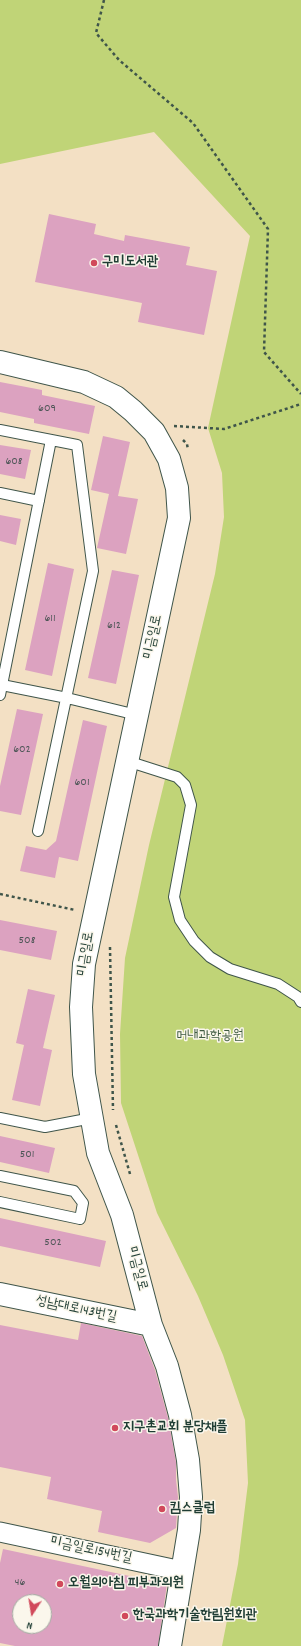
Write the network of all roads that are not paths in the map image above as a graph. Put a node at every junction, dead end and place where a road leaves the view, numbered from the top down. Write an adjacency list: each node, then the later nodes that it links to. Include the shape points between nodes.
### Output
1 (0, 362): 9 (street, 미금일로, via 84,382 116,397 154,432 169,458 177,488 179,518)
2 (0, 430): 3 (lane)
3 (51, 440): 5 (lane); 8 (lane, via 77,445 93,571)
4 (0, 493): 5 (lane)
5 (39, 501): 6 (lane)
6 (4, 649): 7 (lane)
7 (1, 690): 8 (lane)
8 (67, 698): 9 (lane); 11 (lane)
9 (137, 715): 10 (street, 미금일로)
10 (127, 761): 12 (lane, via 177,777 185,785 191,805 174,897 180,920 194,941 210,957 230,969 278,984 298,997); 13 (street, 미금일로, via 84,964 81,1034 84,1074)
11 (38, 832)
12 (301, 1002)
13 (102, 1117): 14 (lane, via 45,1127); 18 (street, 미금일로, via 98,1153 122,1215)
14 (0, 1118)
15 (0, 1176): 16 (lane, via 74,1191 83,1204 80,1219)
16 (0, 1202)
17 (0, 1294): 18 (street, 성남대로143번길)
18 (152, 1325): 20 (street, 미금일로, via 167,1366 180,1415 188,1460 191,1497)
19 (0, 1532): 20 (street, 미금일로154번길)
20 (182, 1571): 21 (street, 미금일로)
21 (170, 1646)

